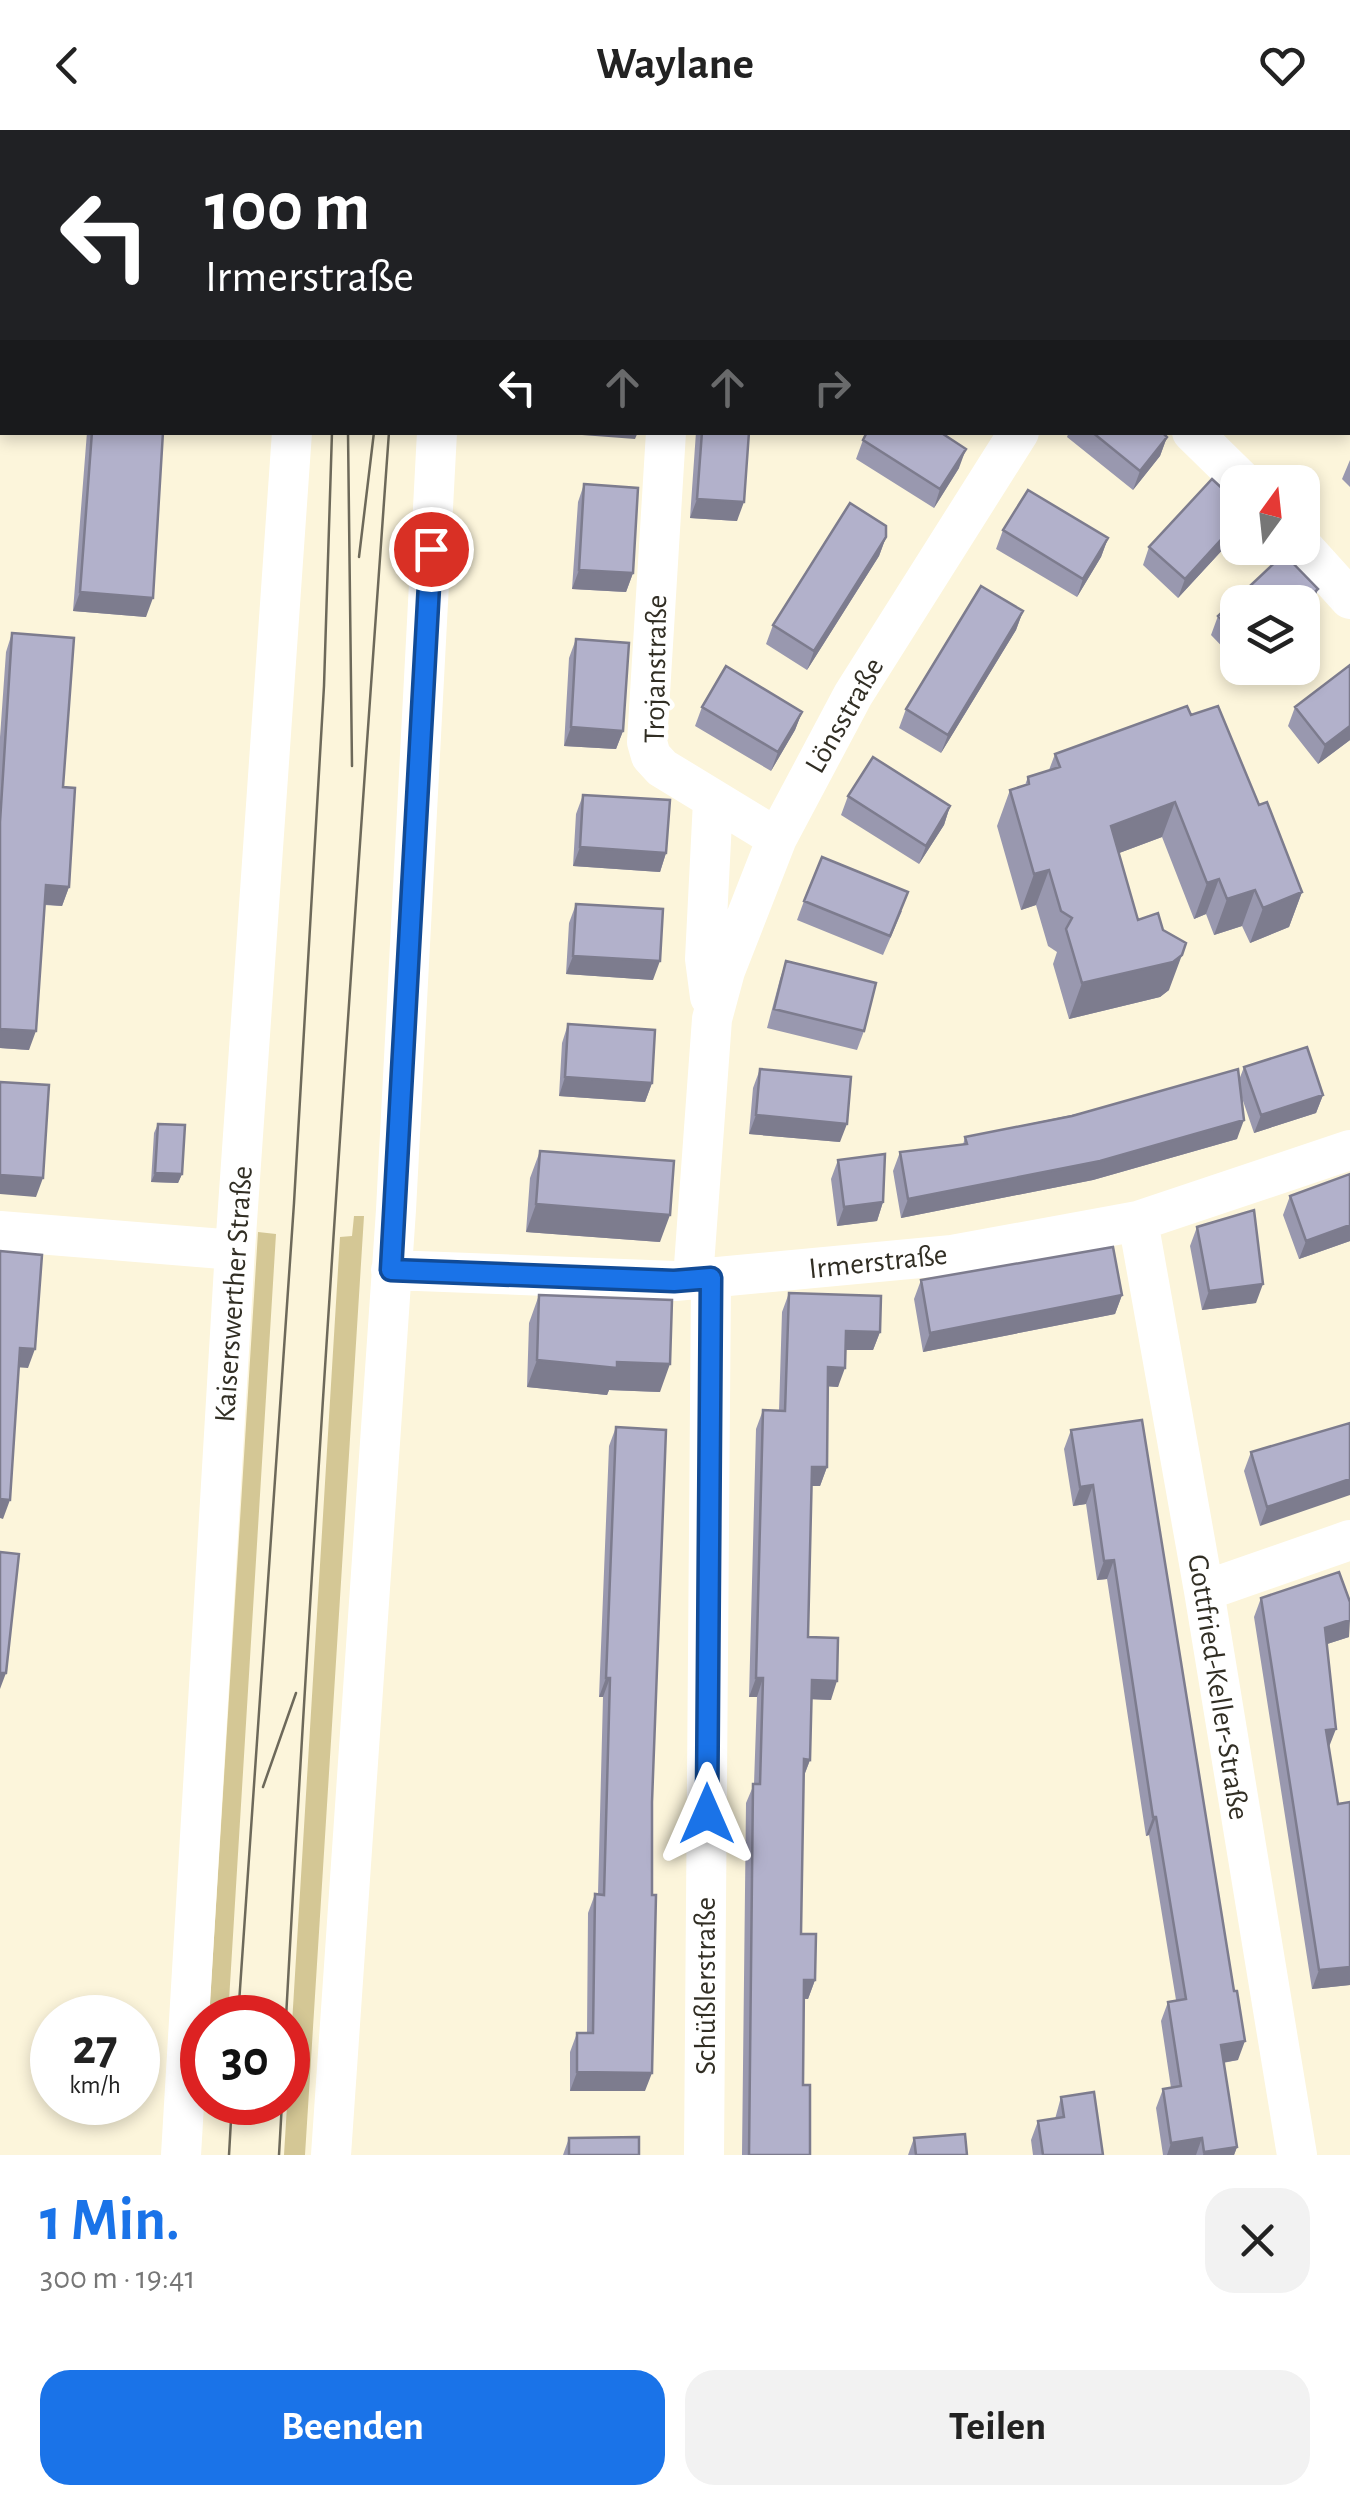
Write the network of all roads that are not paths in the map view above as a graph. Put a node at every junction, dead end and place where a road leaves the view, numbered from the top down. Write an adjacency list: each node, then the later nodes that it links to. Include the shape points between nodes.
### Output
1 (292, 435): 15 (street, Kaiserswerther Straße)
2 (437, 435): 16 (street)
3 (666, 435): 9 (street, Trojanstraße, via 647,742 662,768)
4 (1018, 435): 10 (street, Lönsstraße, via 852,696)
5 (1195, 435): 6 (street)
6 (1226, 465)
7 (1319, 565): 8 (street)
8 (1350, 599)
9 (713, 801): 10 (street, Trojanstraße); 11 (street, Lönsstraße, via 705,960)
10 (777, 838): 11 (street, Lönsstraße)
11 (712, 1019): 17 (street, Lönsstraße)
12 (1350, 1150): 13 (street, Irmerstraße)
13 (1138, 1220): 17 (street, Irmerstraße, via 952,1255); 19 (street, Gottfried-Keller-Straße)
14 (0, 1231): 15 (street)
15 (235, 1250): 21 (street, Kaiserswerther Straße)
16 (391, 1270): 17 (street, Irmerstraße); 22 (street)
17 (702, 1278): 20 (street, Schüßlerstraße)
18 (1350, 1540): 19 (street)
19 (1204, 1591): 23 (street, Gottfried-Keller-Straße)
20 (704, 2138)
21 (181, 2155)
22 (331, 2155)
23 (1297, 2155)

